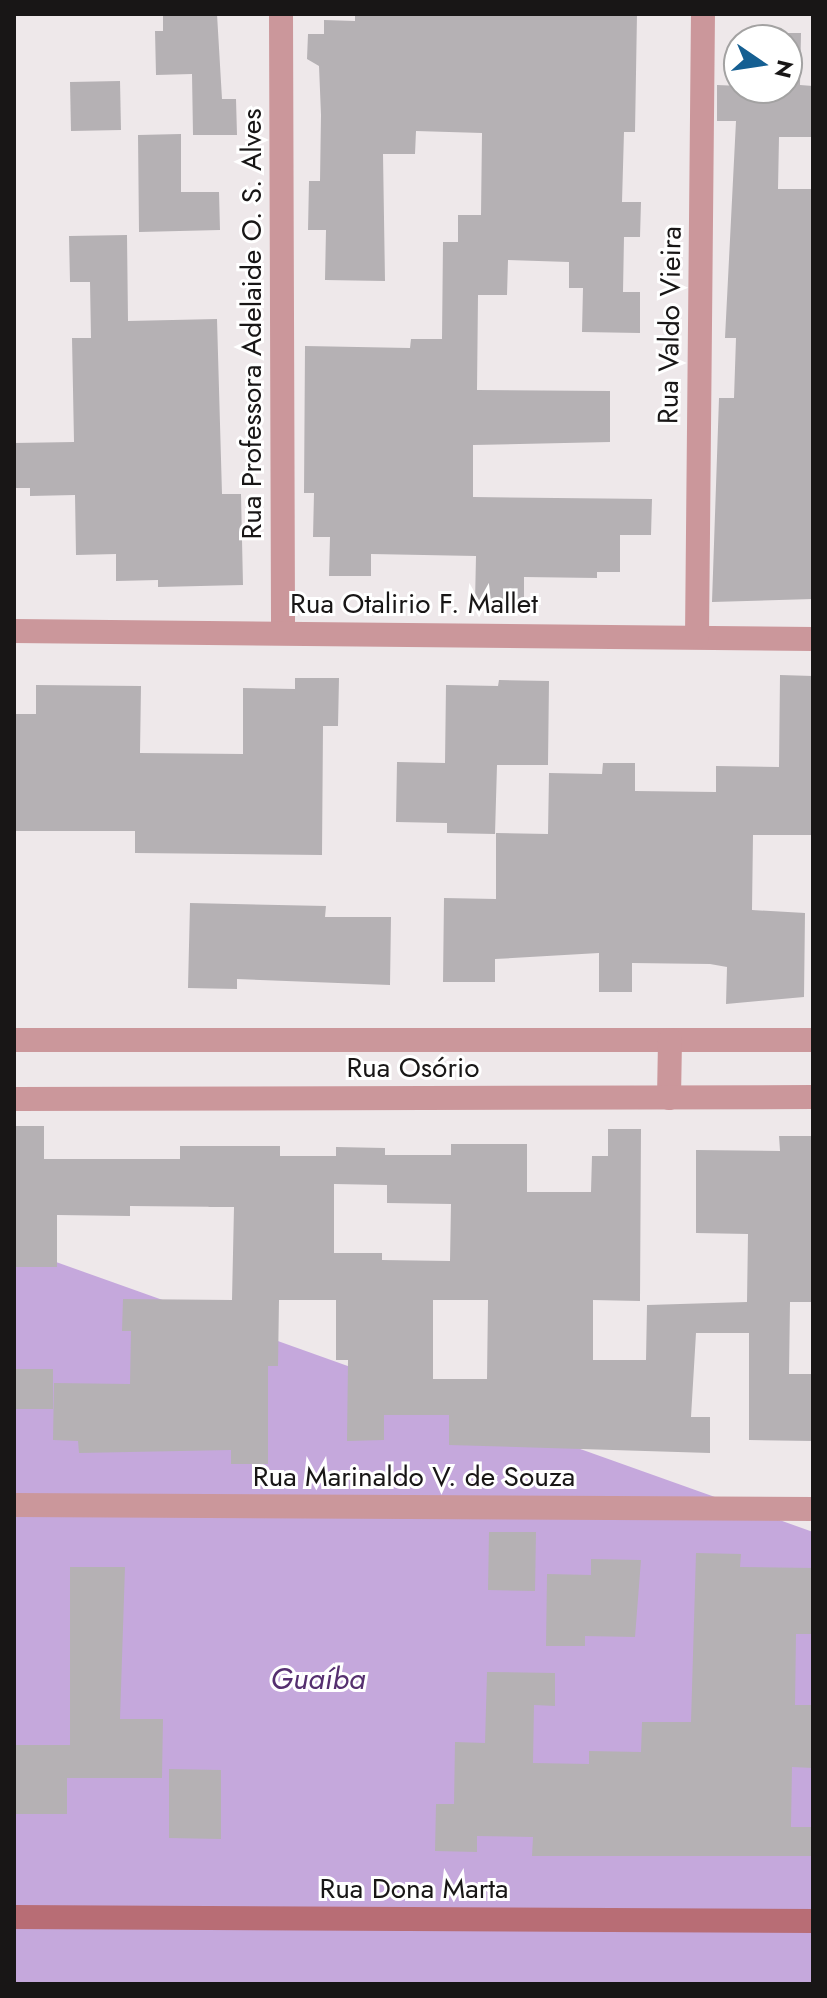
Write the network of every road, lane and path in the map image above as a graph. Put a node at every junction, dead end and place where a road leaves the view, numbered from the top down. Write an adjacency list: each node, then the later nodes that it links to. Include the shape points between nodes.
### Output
1 (281, 14): 4 (street, Rua Professora Adelaide O. S. Alves)
2 (703, 14): 5 (street, Rua Valdo Vieira)
3 (14, 631): 4 (street, Rua Otalirio F. Mallet)
4 (283, 633): 5 (street, Rua Otalirio F. Mallet)
5 (697, 637): 6 (street, Rua Otalirio F. Mallet)
6 (813, 639)
7 (14, 1040): 8 (street, Rua Osório)
8 (670, 1040): 9 (street, Rua Osório); 11 (street)
9 (813, 1040)
10 (813, 1097): 11 (street, Rua Osório)
11 (669, 1098): 12 (street, Rua Osório)
12 (14, 1099)
13 (14, 1505): 14 (street, Rua Marinaldo V. de Souza)
14 (813, 1509)
15 (14, 1917): 16 (street, Rua Dona Marta)
16 (813, 1921)

